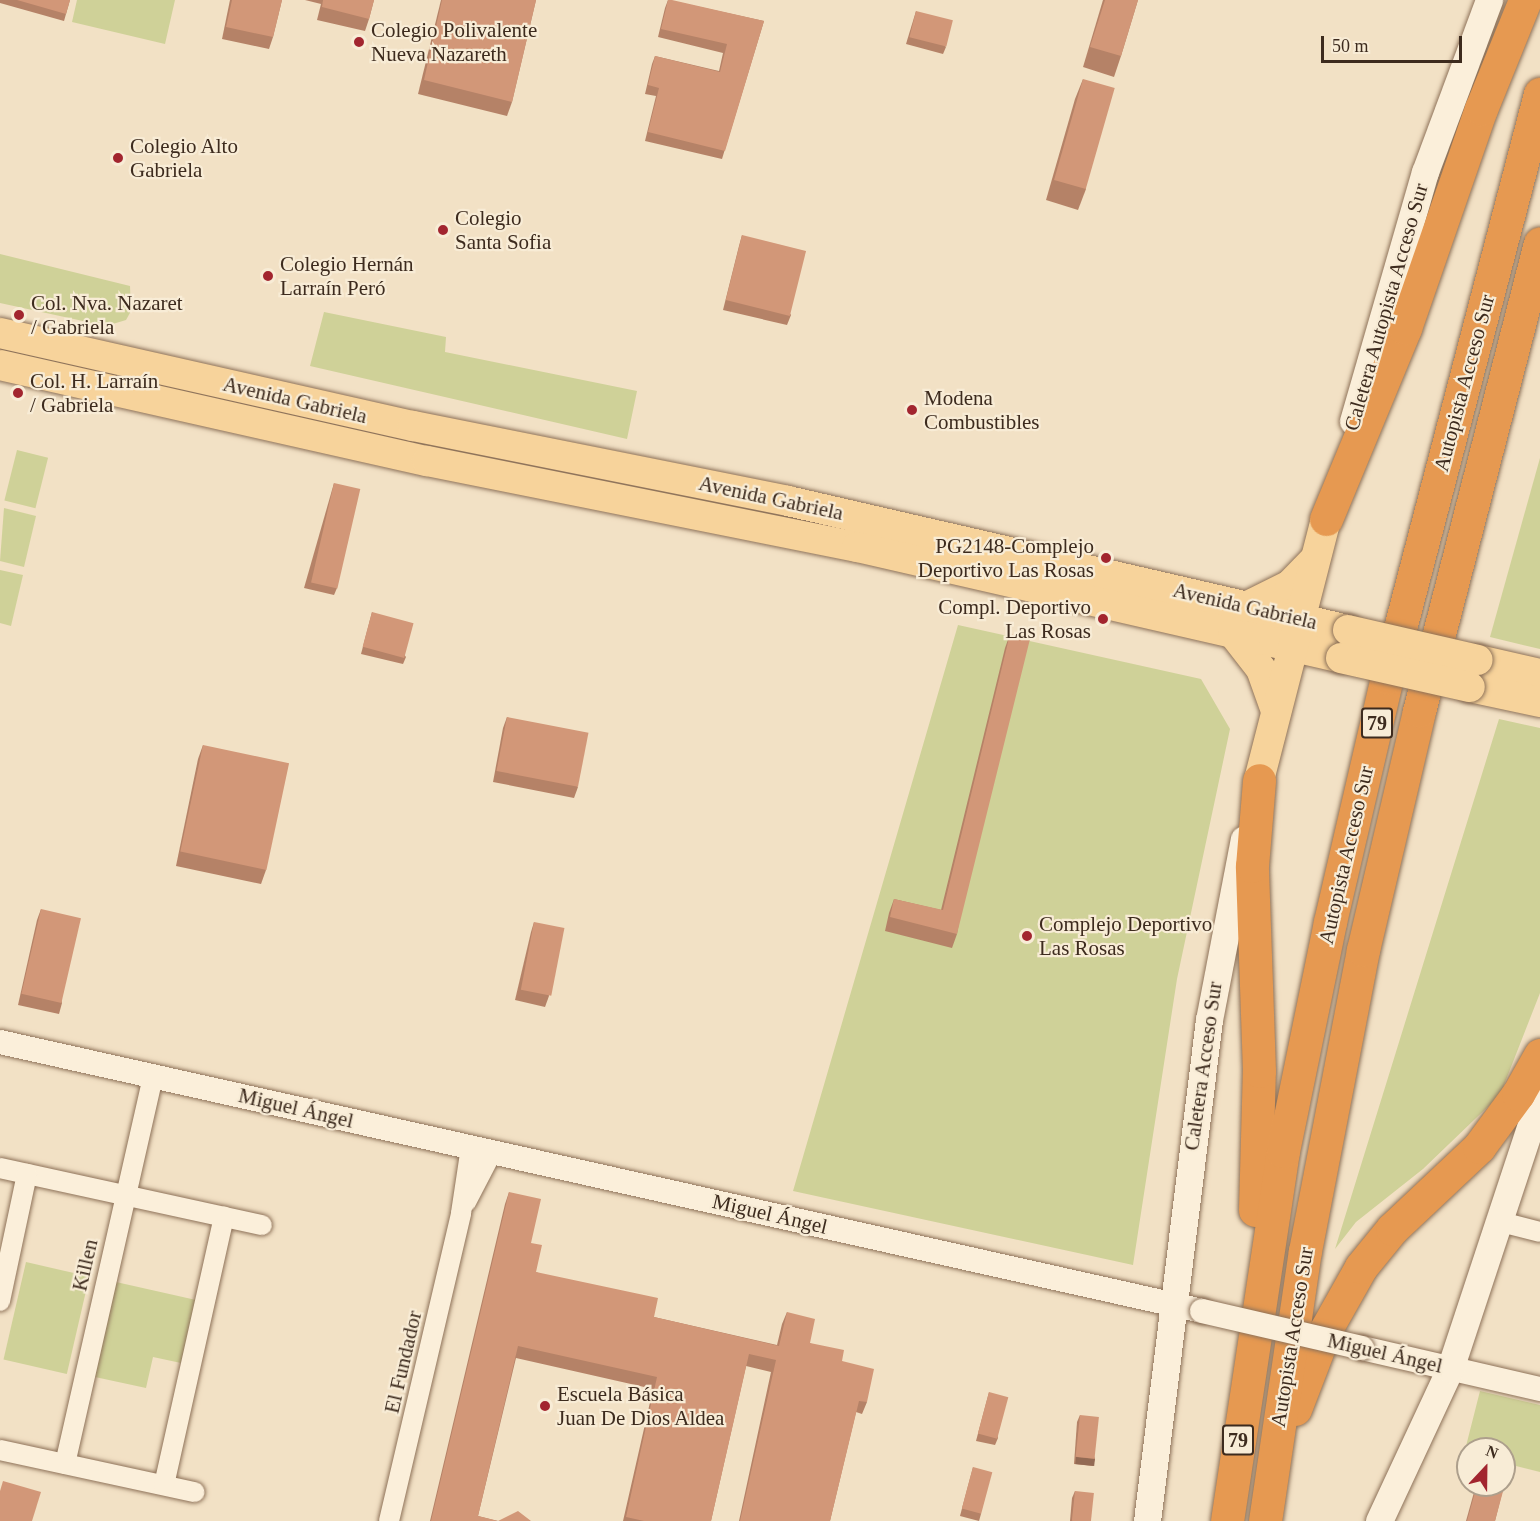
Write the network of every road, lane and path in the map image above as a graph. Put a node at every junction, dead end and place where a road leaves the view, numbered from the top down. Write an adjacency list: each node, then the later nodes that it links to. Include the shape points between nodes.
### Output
1 (1489, 0): 7 (main road, Caletera Autopista Acceso Sur, via 1416,201)
2 (1525, 0): 7 (highway, via 1481,109 1401,339)
3 (1540, 94): 30 (highway, Autopista Acceso Sur / 79, via 1348,842 1283,1152)
4 (1540, 243): 37 (highway, Autopista Acceso Sur / 79, via 1419,711 1363,950 1311,1216)
5 (0, 333): 9 (main road, Avenida Gabriela, via 413,426 788,501)
6 (0, 365): 9 (main road, Avenida Gabriela, via 427,461)
7 (1326, 519): 8 (main road, Caletera Autopista Acceso Sur)
8 (1316, 558): 9 (main road, via 1290,585); 10 (main road, Caletera Autopista Acceso Sur)
9 (1240, 620): 10 (main road, Avenida Gabriela); 14 (main road)
10 (1295, 633): 11 (main road, Avenida Gabriela, bridge); 14 (main road, Caletera Acceso Sur)
11 (1474, 673): 12 (main road, Avenida Gabriela); 13 (main road, Avenida Gabriela)
12 (1540, 674)
13 (1540, 702)
14 (1276, 711): 15 (main road, Caletera Acceso Sur)
15 (1259, 780): 29 (main road, Caletera Acceso Sur, via 1217,968); 30 (highway, via 1252,866 1259,1114)
16 (0, 1042): 18 (street, Miguel Ángel)
17 (1540, 1055): 37 (highway, via 1500,1121 1479,1147 1392,1229 1346,1290 1304,1381)
18 (153, 1076): 20 (street, Miguel Ángel); 23 (street, Killen)
19 (1540, 1097): 25 (main road)
20 (482, 1149): 29 (street, Miguel Ángel); 38 (street, El Fundador, via 461,1213)
21 (0, 1168): 22 (street)
22 (27, 1174): 23 (street); 28 (street)
23 (126, 1195): 24 (street); 34 (street, Killen)
24 (224, 1217): 26 (street); 35 (street)
25 (1502, 1222): 27 (street); 31 (main road)
26 (262, 1225)
27 (1540, 1232)
28 (0, 1301)
29 (1171, 1304): 31 (street, Miguel Ángel, bridge); 39 (main road, Caletera Acceso Sur)
30 (1249, 1360): 40 (highway, Autopista Acceso Sur / 79)
31 (1450, 1369): 32 (street, Miguel Ángel); 41 (main road)
32 (1540, 1389)
33 (0, 1450): 34 (street)
34 (64, 1464): 35 (street)
35 (164, 1485): 36 (street)
36 (195, 1492)
37 (1266, 1512)
38 (390, 1521)
39 (1147, 1521)
40 (1227, 1521)
41 (1379, 1521)

